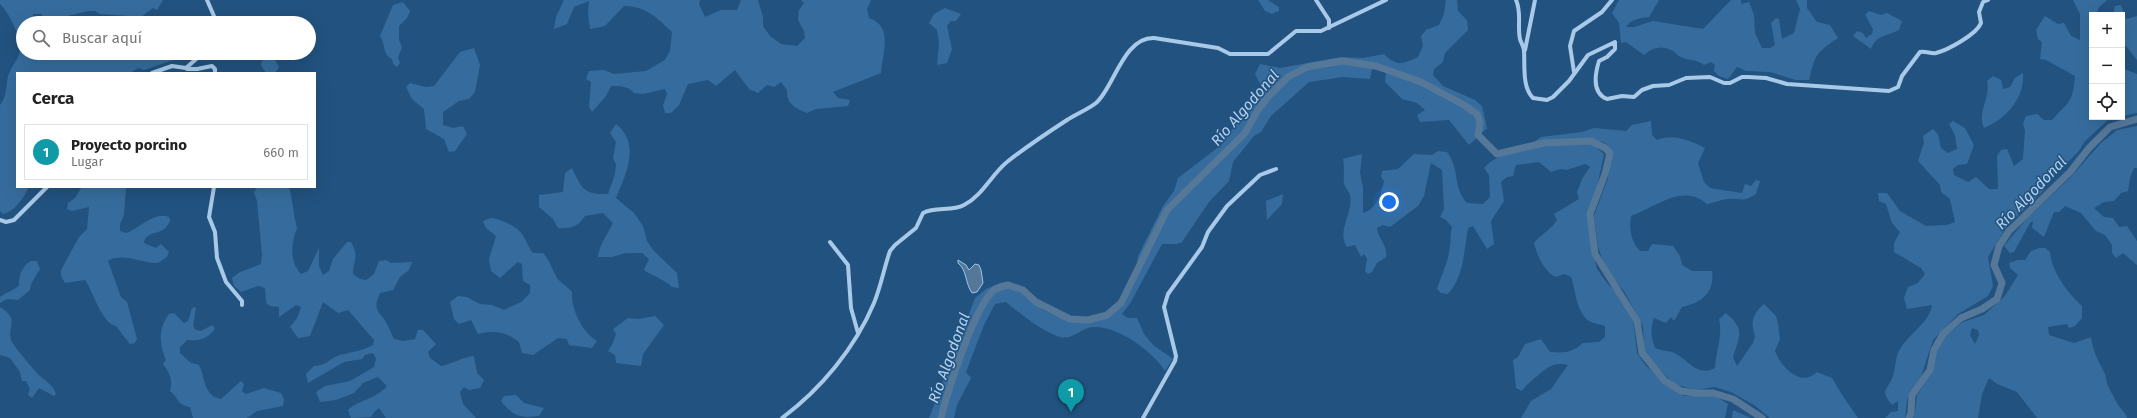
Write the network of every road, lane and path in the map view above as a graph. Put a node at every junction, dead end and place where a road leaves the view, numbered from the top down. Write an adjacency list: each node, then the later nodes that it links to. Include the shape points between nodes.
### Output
1 (207, 0): 8 (street)
2 (1316, 0): 9 (street, via 1329,20)
3 (1386, 0): 9 (street)
4 (1516, 0): 10 (street, via 1520,10 1520,39)
5 (1534, 0): 10 (street)
6 (1612, 0): 15 (street, via 1602,12 1574,31 1570,46)
7 (1988, 0): 15 (street, via 1982,2 1979,8 1981,23 1976,31 1965,40 1939,52 1920,52 1902,76 1898,87 1889,91 1788,84 1766,78 1748,77 1724,83 1710,77 1686,78 1669,85 1642,90 1634,97 1606,99 1599,93 1595,82 1599,61 1616,49 1615,42 1588,55)
8 (214, 16)
9 (1329, 28): 22 (street, via 1321,31 1296,31 1275,50 1261,55 1230,54 1218,48 1154,38 1141,42 1118,65 1104,94 1096,103 1006,163 963,206 934,209 924,213 916,228 890,251 874,303)
10 (1524, 50): 15 (street, via 1523,61 1528,91 1533,98 1547,100 1553,97)
11 (195, 60): 12 (street)
12 (186, 68): 13 (street, via 172,66); 14 (street, via 212,66)
13 (155, 72)
14 (215, 72)
15 (1574, 72)
16 (1276, 169): 24 (street, via 1260,174 1227,206 1208,232 1202,247 1168,294 1164,307 1175,361)
17 (46, 188): 19 (street, via 14,220)
18 (214, 188): 21 (street, via 209,217 215,232 217,258 226,282 242,301)
19 (0, 220)
20 (830, 242): 22 (street, via 848,265 851,308)
21 (242, 306)
22 (858, 333): 23 (street, via 824,382)
23 (782, 418)
24 (1143, 418)

